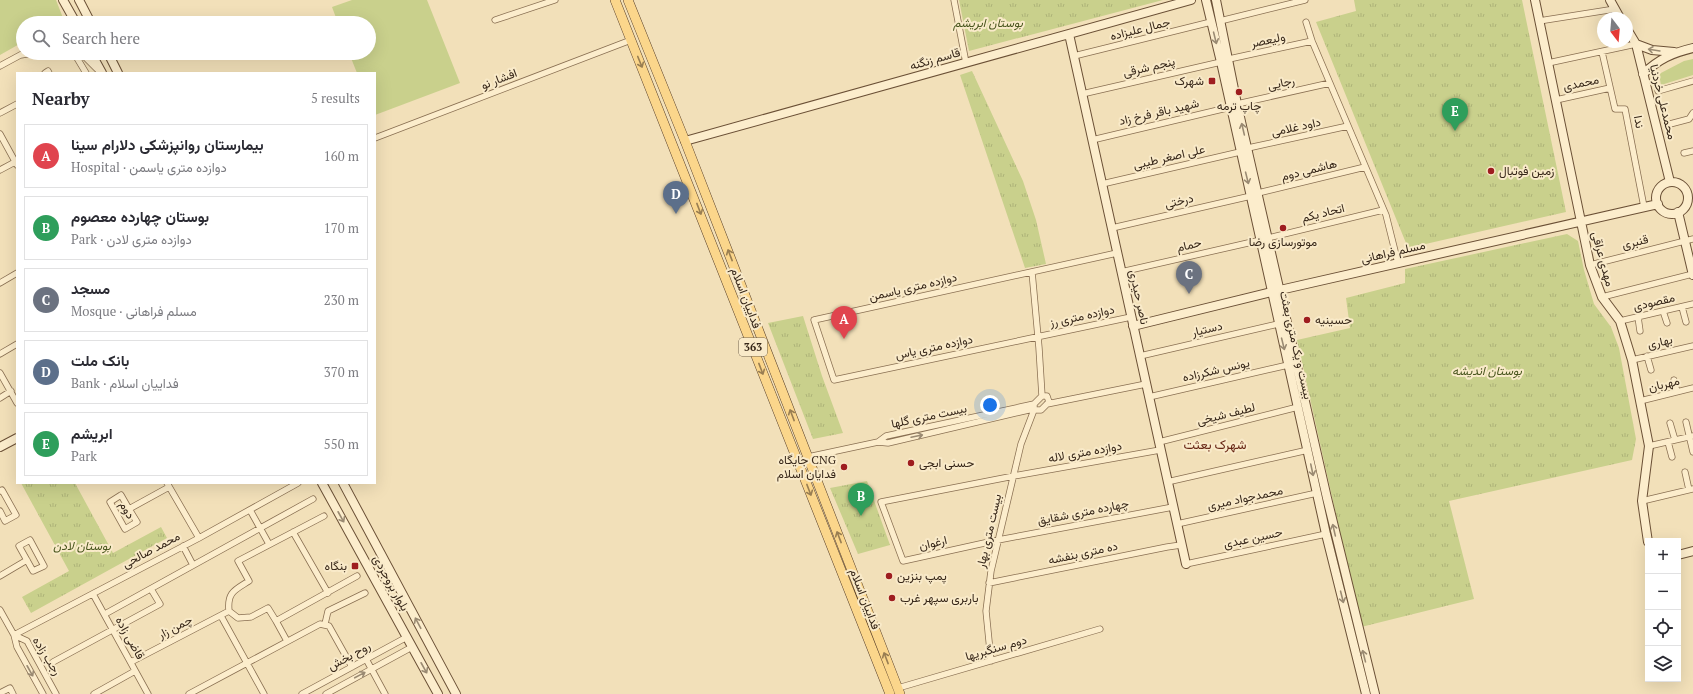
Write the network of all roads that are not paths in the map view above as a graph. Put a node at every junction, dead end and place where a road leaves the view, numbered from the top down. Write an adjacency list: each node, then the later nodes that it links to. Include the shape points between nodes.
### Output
1 (63, 0): 15 (street)
2 (79, 0): 16 (street)
3 (555, 0): 17 (street)
4 (615, 0): 24 (main road, فداییان اسلام / 363)
5 (628, 0): 60 (main road, فداییان اسلام / 363)
6 (954, 0): 37 (street)
7 (1191, 0): 22 (street, قاسم زنگنه)
8 (1206, 0): 20 (street, بیست و یک متری بعثت)
9 (1216, 0): 18 (street, بیست و یک متری بعثت)
10 (1305, 0): 18 (street)
11 (1535, 0): 19 (street, مهدی عراقی)
12 (1610, 0): 13 (street)
13 (1615, 9): 14 (street); 19 (street)
14 (1617, 12)
15 (72, 16)
16 (87, 16)
17 (494, 20)
18 (1220, 21): 36 (street, بیست و یک متری بعثت)
19 (1539, 21): 38 (street, مهدی عراقی)
20 (1211, 22): 30 (street, جمال علیزاده); 36 (street, بیست و یک متری بعثت, one-way to 36)
21 (1306, 22): 25 (street)
22 (1069, 34): 30 (street, ناصر حیدری); 37 (street, قاسم زنگنه)
23 (1633, 39): 26 (street, محمدعلی خردنیا)
24 (631, 40): 58 (street, افشار نو); 213 (main road, فداییان اسلام / 363, one-way to 213)
25 (1312, 41): 36 (street, ولیعصر); 46 (street)
26 (1636, 44): 28 (street); 29 (street, one-way to 26, via 1652,50); 44 (street, محمدعلی خردنیا)
27 (1693, 48): 29 (street)
28 (1602, 52): 38 (street); 47 (street, ندا)
29 (1674, 52): 44 (street)
30 (1074, 56): 49 (street, ناصر حیدری)
31 (16, 57): 39 (street)
32 (78, 60): 40 (street)
33 (88, 60): 41 (street)
34 (94, 60): 42 (street)
35 (112, 60): 43 (street)
36 (1225, 60): 49 (street, پنجم شرقی); 52 (street, بیست و یک متری بعثت)
37 (966, 63): 60 (street, قاسم زنگنه)
38 (1548, 63): 50 (street, مهدی عراقی)
39 (0, 66)
40 (85, 72)
41 (100, 72)
42 (100, 72)
43 (118, 72)
44 (1643, 74): 67 (street, محمدعلی خردنیا)
45 (1693, 81): 48 (street)
46 (1330, 83): 52 (street, رجایی); 56 (street)
47 (1610, 88): 50 (street, محمدی); 72 (street, ندا, via 1615,109 1625,109)
48 (1658, 91)
49 (1082, 94): 59 (street, ناصر حیدری)
50 (1556, 100): 75 (street, مهدی عراقی)
51 (16, 105): 53 (street)
52 (1234, 105): 59 (street, شهید باقر فرخ زاد); 61 (street, بیست و یک متری بعثت)
53 (0, 113)
54 (1693, 113): 55 (street, via 1689,119)
55 (1670, 124)
56 (1348, 126): 61 (street, داود غلامی); 65 (street)
57 (0, 134): 64 (street)
58 (376, 138)
59 (1092, 140): 68 (street, ناصر حیدری)
60 (685, 141): 136 (main road, فداییان اسلام / 363, one-way to 60)
61 (1244, 150): 68 (street, علی اصغر طیبی); 69 (street, بیست و یک متری بعثت)
62 (1693, 151): 63 (street)
63 (1684, 153)
64 (16, 164): 66 (street)
65 (1365, 167): 69 (street, هاشمی دوم); 73 (street)
66 (0, 170)
67 (1670, 182): 70 (street, via 1684,187); 71 (street, via 1659,190)
68 (1102, 184): 76 (street, ناصر حیدری)
69 (1255, 194): 76 (street, درختی); 77 (street, بیست و یک متری بعثت)
70 (1690, 195): 74 (street, via 1686,206)
71 (1658, 204): 72 (street, مسلم فراهانی); 74 (street, via 1664,211)
72 (1644, 207): 75 (street, مسلم فراهانی)
73 (1383, 210): 77 (street, اتحاد یکم); 80 (street)
74 (1678, 212): 78 (street)
75 (1581, 221): 80 (street, مسلم فراهانی); 81 (street, مهدی عراقی)
76 (1112, 228): 79 (street, ناصر حیدری)
77 (1265, 239): 83 (street, حمام); 87 (street, بیست و یک متری بعثت); 88 (street, بیست و یک متری بعثت)
78 (1689, 240): 81 (street, قنبری); 85 (street)
79 (1117, 253): 82 (street); 83 (street, ناصر حیدری)
80 (1398, 263): 87 (street, مسلم فراهانی)
81 (1590, 265): 89 (street, مهدی عراقی)
82 (1032, 272): 101 (street); 111 (street, دوازده متری یاسمن, via 814,320)
83 (1121, 272): 93 (street, ناصر حیدری)
84 (16, 274): 86 (street)
85 (1693, 274): 89 (street)
86 (0, 283)
87 (1280, 290): 88 (street, مسلم فراهانی); 215 (street, بیست و یک متری بعثت, one-way to 87, via 1343,570)
88 (1271, 292): 98 (street, بیست و یک متری بعثت); 99 (street, مسلم فراهانی)
89 (1602, 297): 95 (street, مهدی عراقی)
90 (1693, 304): 91 (street, مقصودی)
91 (1682, 307): 92 (street, مقصودی); 96 (street)
92 (1663, 311): 94 (street, مقصودی); 97 (street)
93 (1131, 317): 99 (street, ناصر حیدری); 101 (street, دوازده متری رز)
94 (1638, 317): 95 (street, مقصودی); 100 (street)
95 (1620, 321): 107 (street, مهدی عراقی)
96 (1686, 322)
97 (1667, 323)
98 (1278, 324): 105 (street, دستیار); 108 (street, بیست و یک متری بعثت, one-way to 108)
99 (1133, 326): 105 (street, ناصر حیدری)
100 (1640, 331)
101 (1038, 337): 111 (street, دوازده متری یاس); 117 (street)
102 (16, 345): 104 (street)
103 (1693, 346): 106 (street, بهاری)
104 (0, 354)
105 (1140, 356): 113 (street, ناصر حیدری)
106 (1647, 356): 107 (street, بهاری); 109 (street)
107 (1632, 360): 121 (street, مهدی عراقی)
108 (1288, 364): 118 (street, یونس شکرزاده); 123 (street, بیست و یک متری بعثت)
109 (1651, 370)
110 (0, 373): 115 (street)
111 (834, 380)
112 (1674, 380): 116 (street)
113 (1146, 384): 118 (street, ناصر حیدری); 122 (street)
114 (1693, 388): 116 (street, مهربان)
115 (11, 392): 119 (street); 120 (street)
116 (1678, 392): 121 (street, مهربان)
117 (1042, 396): 122 (street, via 1049,398); 124 (street)
118 (1149, 397): 131 (street, ناصر حیدری)
119 (0, 398)
120 (16, 401)
121 (1640, 401): 132 (street, مهدی عراقی)
122 (1047, 404): 124 (street, بیست متری گلها, via 1040,410)
123 (1298, 407): 131 (street, لطیف شیخی); 134 (street, بیست و یک متری بعثت)
124 (1034, 408): 136 (street, بیست متری گلها, via 886,436 878,442); 139 (street, بیست متری بهار, via 1021,444)
125 (1686, 422): 127 (street)
126 (1670, 423): 129 (street)
127 (1691, 436): 129 (street); 135 (street)
128 (16, 439): 133 (street)
129 (1675, 440): 130 (street)
130 (1668, 442): 132 (street); 137 (street)
131 (1160, 446): 139 (street, دوازده متری لاله); 140 (street, ناصر حیدری)
132 (1649, 446): 149 (street, مهدی عراقی)
133 (0, 447)
134 (1308, 450): 140 (street); 147 (street, بیست و یک متری بعثت, one-way to 147)
135 (1693, 452)
136 (808, 457): 198 (main road, فداییان اسلام / 363, one-way to 136)
137 (1672, 457)
138 (1685, 472): 145 (street)
139 (1014, 476): 158 (street, دوازده متری لاله, via 881,502); 162 (street, بیست متری بهار)
140 (1168, 482): 150 (street, ناصر حیدری)
141 (296, 484): 152 (street, محمد صالحی)
142 (323, 484): 187 (street, بلوار بروجردی, one-way to 187)
143 (344, 484): 212 (street, بلوار بروجردی, one-way to 143)
144 (168, 485): 151 (street, دوم); 160 (street)
145 (1691, 490): 149 (street)
146 (0, 491): 153 (street, via 2,490 16,515 5,521)
147 (1317, 493): 155 (street, محمدجواد میری); 159 (street, بیست و یک متری بعثت)
148 (313, 499): 156 (street)
149 (1642, 502): 161 (street, مهدی عراقی)
150 (1173, 506): 155 (street, ناصر حیدری); 162 (street, چهارده متری شقایق)
151 (129, 509): 151 (street, دوم, via 137,522 125,529 110,502 121,495)
152 (250, 510): 156 (street); 160 (street, محمد صالحی)
153 (0, 511)
154 (324, 516): 157 (street)
155 (1177, 524): 164 (street, ناصر حیدری)
156 (260, 528): 163 (street); 170 (street)
157 (293, 532): 163 (street); 175 (street)
158 (892, 532): 162 (street, ارغوان, via 903,561)
159 (1326, 534): 169 (street, حسین عبدی); 214 (street, بیست و یک متری بعثت, one-way to 214)
160 (199, 538): 165 (street, محمد صالحی)
161 (1647, 538)
162 (998, 540): 173 (street, بیست متری بهار)
163 (269, 544): 179 (street, via 238,561 249,581 234,590 228,600)
164 (1182, 545): 169 (street, ناصر حیدری); 173 (street, ده متری بنفشه)
165 (183, 546): 170 (street); 177 (street, محمد صالحی)
166 (1693, 551): 167 (street)
167 (1681, 553)
168 (27, 560): 168 (street, via 19,546 30,540 44,566 33,571); 171 (street)
169 (1186, 564)
170 (193, 565): 174 (street)
171 (0, 576)
172 (357, 576): 175 (street)
173 (989, 583): 191 (street, بیست متری بهار, via 986,611)
174 (151, 589): 180 (street); 185 (street, via 160,604)
175 (328, 593): 182 (street)
176 (364, 593): 183 (street, via 328,611)
177 (93, 594): 180 (street, قاضی زاده); 186 (street, محمد صالحی)
178 (0, 610): 186 (street, رجب زاده)
179 (229, 611): 181 (street, چمن زار); 182 (street, via 238,618 251,617 268,608)
180 (105, 614): 185 (street, قاضی زاده)
181 (221, 616): 193 (street, چمن زار); 194 (street)
182 (276, 621): 188 (street)
183 (325, 624): 188 (street, via 320,624); 195 (street, via 329,626)
184 (1100, 629): 191 (street, دوم سنگبریها)
185 (114, 630): 192 (street); 193 (street, قاضی زاده)
186 (14, 635): 202 (street, رجب زاده, one-way to 202, via 17,647); 203 (street, رجب زاده, via 27,641)
187 (407, 637): 189 (street, بلوار بروجردی); 190 (street, روح بخش)
188 (287, 641): 194 (street)
189 (412, 647): 196 (street, روح بخش); 211 (street, بلوار بروجردی, one-way to 211)
190 (366, 659): 195 (street, روح بخش); 196 (street)
191 (991, 661): 198 (street, دوم سنگبریها)
192 (53, 662)
193 (131, 662): 197 (street, قاضی زاده)
194 (247, 663): 206 (street); 207 (street)
195 (352, 667): 208 (street, روح بخش)
196 (372, 669): 199 (street, روح بخش, one-way to 196); 210 (street)
197 (136, 671): 204 (street); 205 (street, قاضی زاده)
198 (899, 691)
199 (335, 692): 209 (street, روح بخش)
200 (0, 693): 201 (street, via 10,688)
201 (13, 694)
202 (43, 694)
203 (56, 694)
204 (94, 694)
205 (148, 694)
206 (189, 694)
207 (264, 694)
208 (302, 694)
209 (326, 694)
210 (385, 694)
211 (438, 694)
212 (456, 694)
213 (890, 694)
214 (1366, 694)
215 (1375, 694)

